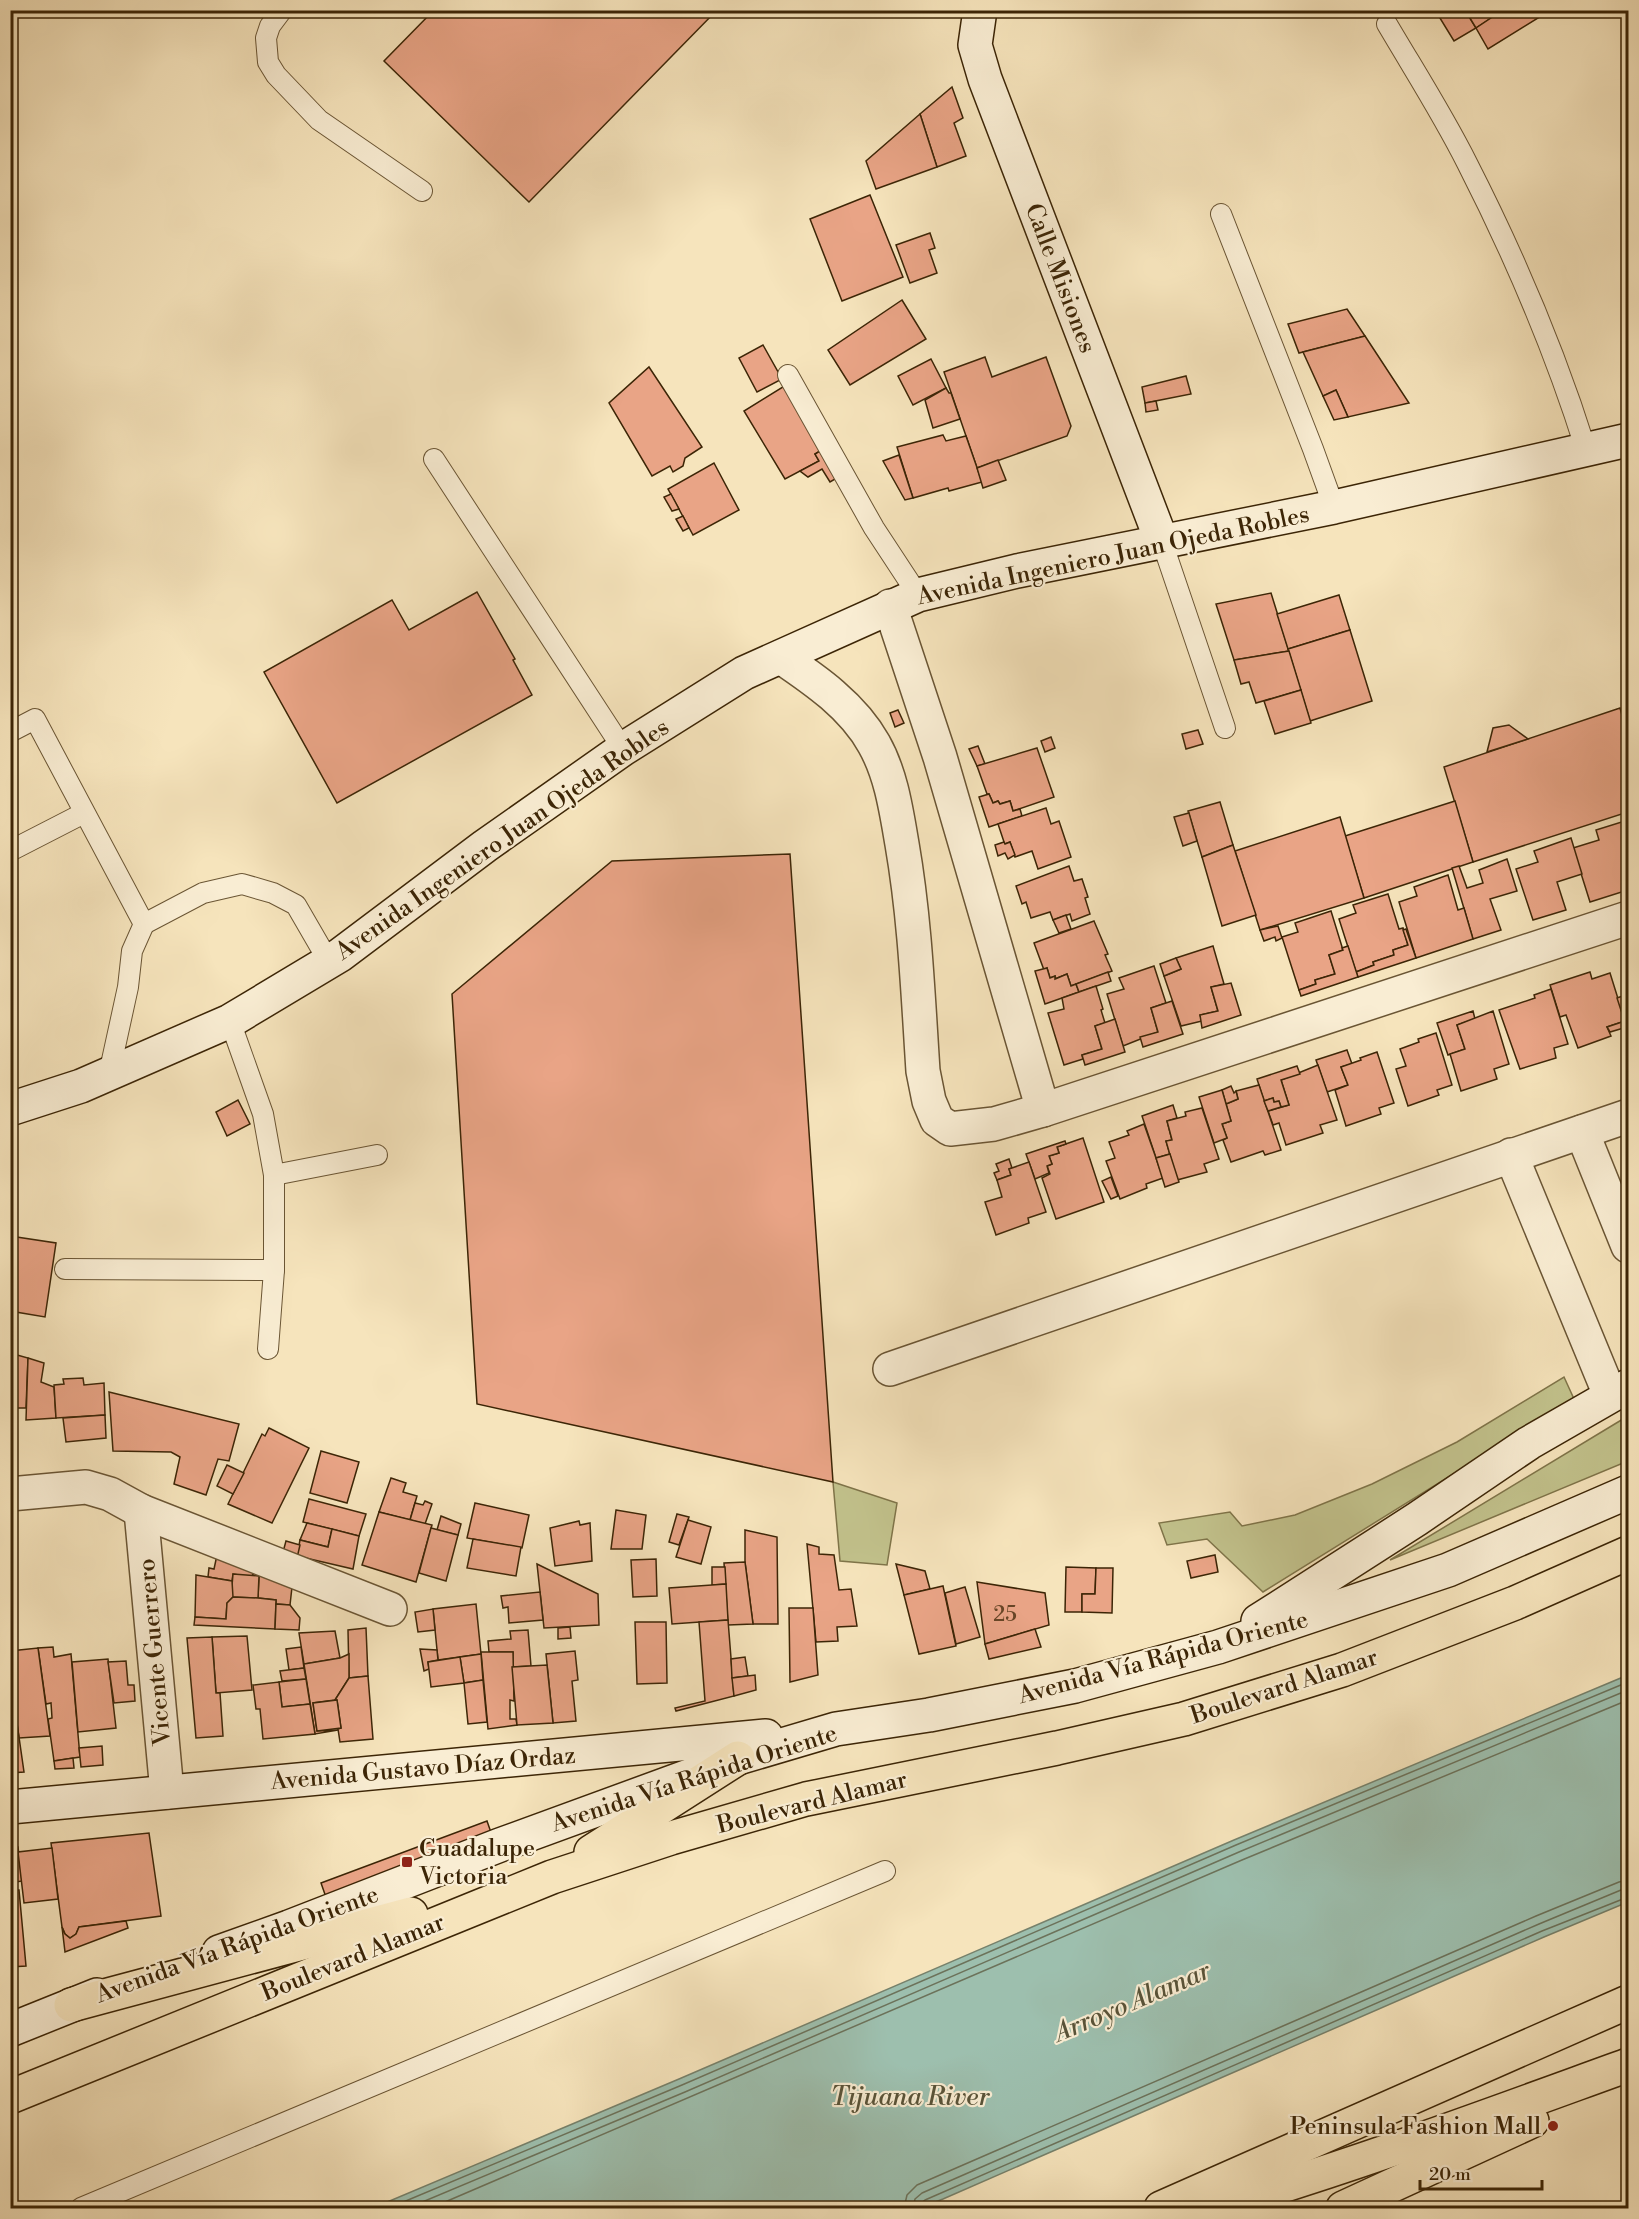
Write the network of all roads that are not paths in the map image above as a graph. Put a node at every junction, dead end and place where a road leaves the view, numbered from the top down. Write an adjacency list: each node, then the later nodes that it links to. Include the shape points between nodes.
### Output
1 (282, 10): 4 (lane, via 266,38 268,62 276,75 318,120)
2 (980, 10): 11 (street, Calle Misiones, via 975,45 985,79)
3 (1387, 24): 8 (lane, via 1466,162 1509,252 1549,344)
4 (422, 191)
5 (1221, 214): 10 (lane)
6 (788, 375): 12 (lane, via 874,528)
7 (1629, 440): 8 (street, Avenida Ingeniero Juan Ojeda Robles)
8 (1586, 450): 10 (street, Avenida Ingeniero Juan Ojeda Robles)
9 (434, 459): 16 (lane)
10 (1334, 507): 11 (street, Avenida Ingeniero Juan Ojeda Robles)
11 (1162, 542): 12 (street, Avenida Ingeniero Juan Ojeda Robles, via 1017,572); 14 (lane)
12 (904, 601): 13 (street, Avenida Ingeniero Juan Ojeda Robles); 25 (street, via 940,758)
13 (781, 657): 16 (street, Avenida Ingeniero Juan Ojeda Robles, via 744,674); 25 (street, via 842,704 873,742 886,771 909,886 923,1071 937,1120 950,1129 966,1128)
14 (1225, 728)
15 (10, 732): 17 (lane, via 34,719)
16 (623, 749): 21 (street, Avenida Ingeniero Juan Ojeda Robles)
17 (84, 813): 18 (lane); 20 (lane)
18 (10, 851)
19 (1629, 918): 25 (street)
20 (144, 924): 21 (lane, via 203,893 242,884 296,905); 23 (lane, via 132,951)
21 (329, 962): 22 (street, Avenida Ingeniero Juan Ojeda Robles)
22 (230, 1021): 23 (street, Avenida Ingeniero Juan Ojeda Robles); 30 (lane, via 263,1113)
23 (109, 1074): 24 (street, Avenida Ingeniero Juan Ojeda Robles)
24 (10, 1109)
25 (1042, 1110)
26 (1629, 1116): 27 (street)
27 (1582, 1132): 29 (street); 31 (street)
28 (377, 1155): 30 (lane)
29 (1511, 1155): 35 (street); 36 (street)
30 (274, 1175): 33 (lane)
31 (1629, 1246)
32 (65, 1269): 33 (lane)
33 (274, 1270): 34 (lane)
34 (268, 1349)
35 (890, 1369)
36 (1619, 1390): 42 (street, via 1529,1443)
37 (1629, 1492): 42 (street, Avenida Vía Rápida Oriente, via 1448,1570)
38 (10, 1494): 39 (street, via 86,1487 110,1494)
39 (141, 1511): 41 (street); 45 (street, Vicente Guerrero)
40 (1629, 1553): 48 (highway, Boulevard Alamar, via 1515,1603 1342,1670 1184,1719 806,1799)
41 (390, 1609)
42 (1218, 1647): 43 (street, Avenida Vía Rápida Oriente, via 1075,1686)
43 (836, 1729): 44 (street, Avenida Vía Rápida Oriente); 45 (street, Avenida Gustavo Díaz Ordaz)
44 (738, 1758): 48 (highway); 50 (street, Avenida Vía Rápida Oriente)
45 (167, 1792): 46 (street, Avenida Gustavo Díaz Ordaz)
46 (10, 1807)
47 (885, 1871): 55 (lane)
48 (552, 1877): 50 (highway); 54 (highway, Boulevard Alamar)
49 (1629, 2002): 56 (highway)
50 (71, 2005): 51 (street, Avenida Vía Rápida Oriente)
51 (10, 2030)
52 (1629, 2065): 57 (highway, via 1359,2161)
53 (1629, 2076): 58 (highway)
54 (10, 2097)
55 (81, 2208)
56 (1161, 2208)
57 (1210, 2208)
58 (1343, 2208)

